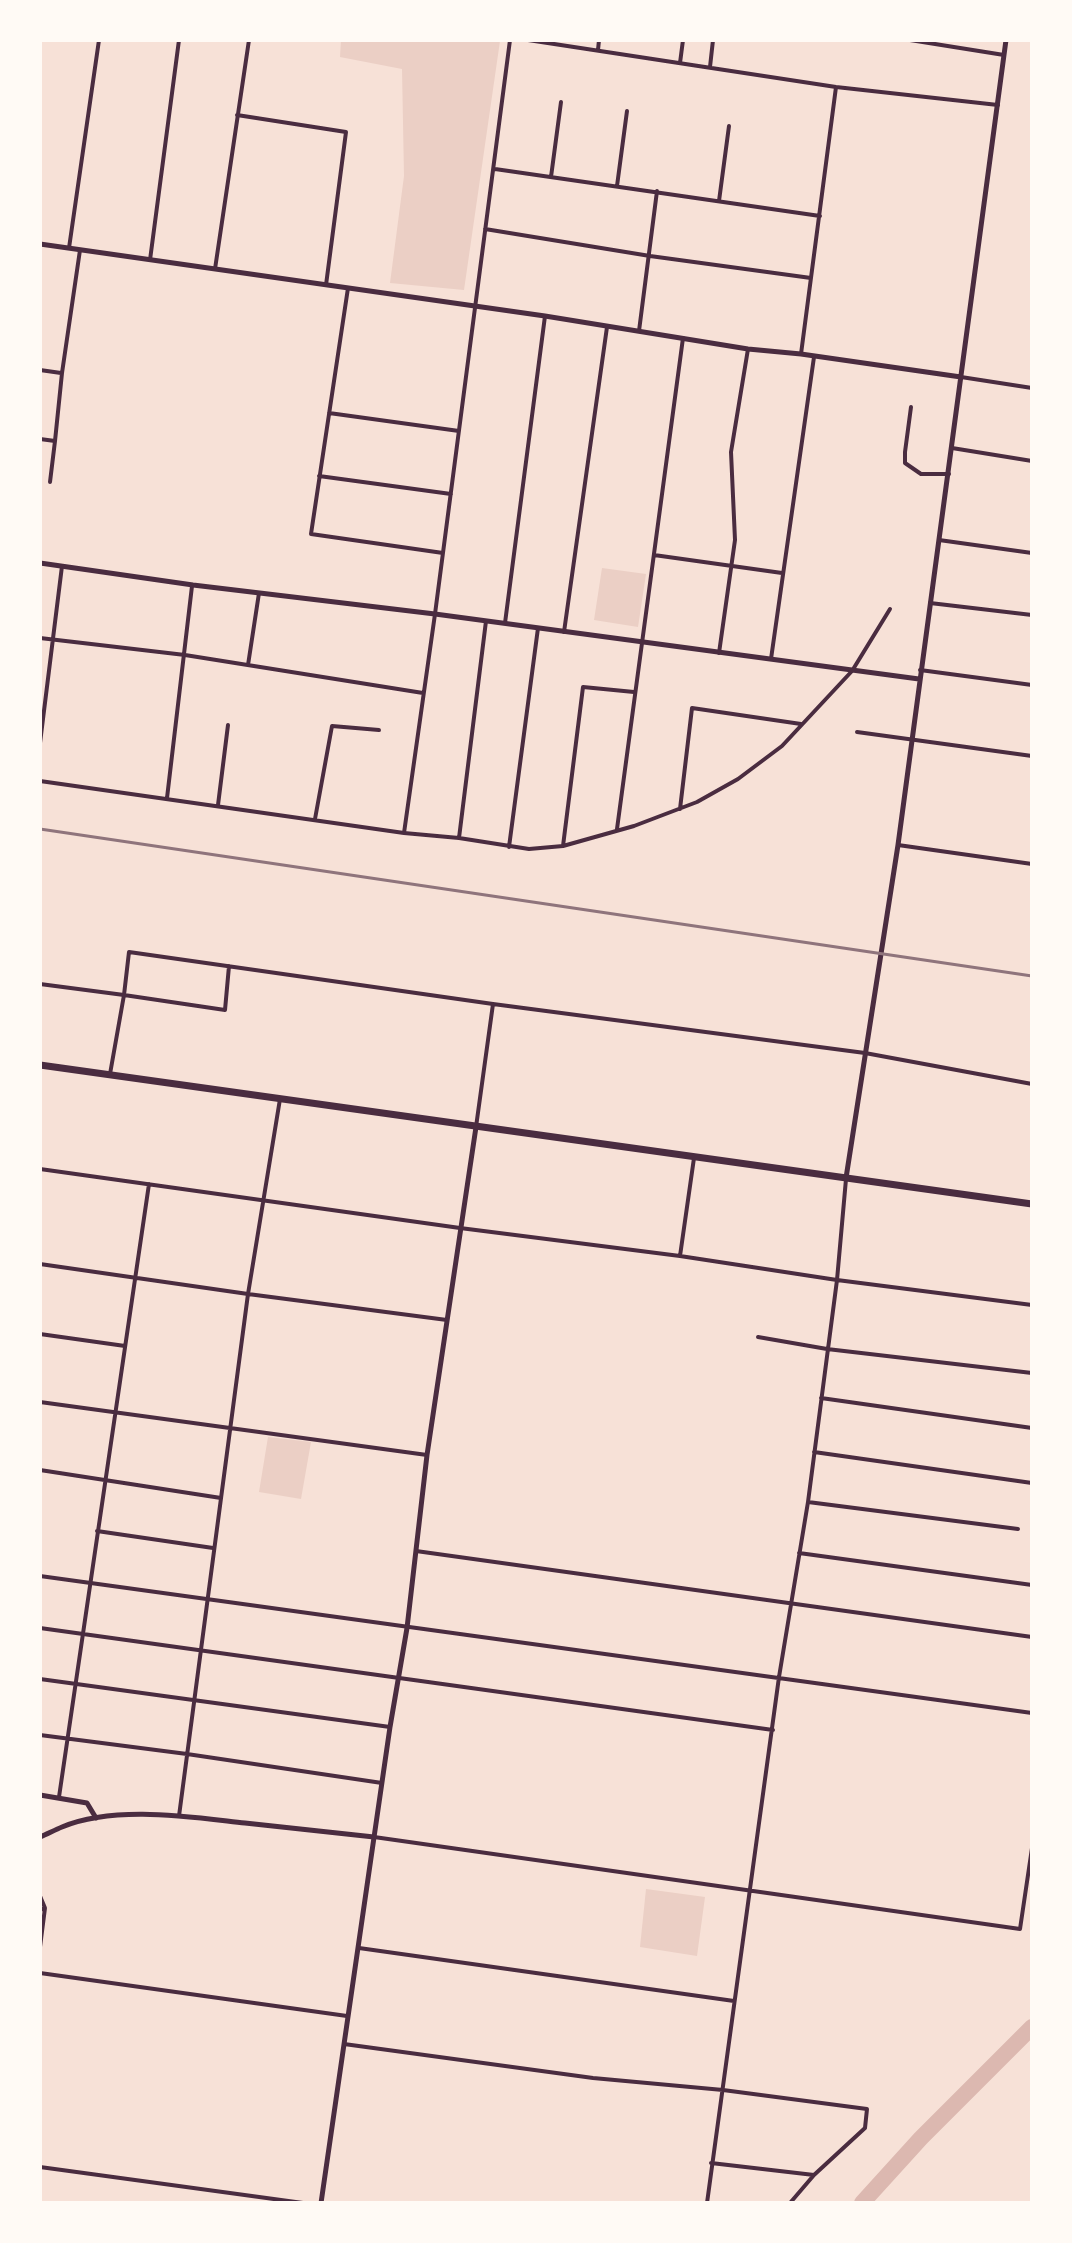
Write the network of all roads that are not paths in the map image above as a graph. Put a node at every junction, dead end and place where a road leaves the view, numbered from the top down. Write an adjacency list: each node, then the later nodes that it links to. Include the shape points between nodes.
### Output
1 (99, 40): 29 (street)
2 (179, 40): 32 (street)
3 (249, 40): 19 (street)
4 (510, 40): 21 (street)
5 (528, 40): 11 (street)
6 (599, 40): 11 (street)
7 (683, 40): 13 (street)
8 (713, 40): 14 (street)
9 (910, 40): 12 (street)
10 (1006, 40): 12 (street)
11 (598, 50): 13 (street)
12 (1004, 55): 17 (street)
13 (680, 63): 14 (street)
14 (710, 67): 15 (street)
15 (836, 87): 17 (street); 26 (street)
16 (561, 102): 22 (street)
17 (998, 105): 47 (street)
18 (627, 111): 23 (street)
19 (237, 115): 33 (street); 35 (street, via 346,132)
20 (729, 126): 25 (street)
21 (495, 169): 22 (street); 27 (street)
22 (551, 177): 23 (street)
23 (617, 186): 24 (street)
24 (657, 191): 25 (street); 31 (street)
25 (719, 201): 26 (street)
26 (820, 216): 34 (street)
27 (485, 229): 31 (street); 37 (street)
28 (40, 244): 29 (street)
29 (69, 248): 30 (street)
30 (80, 250): 32 (street); 46 (street)
31 (650, 256): 34 (street); 40 (street)
32 (150, 260): 33 (street)
33 (215, 269): 35 (street)
34 (811, 278): 43 (street)
35 (326, 285): 36 (street)
36 (348, 288): 37 (street); 50 (street)
37 (476, 307): 38 (street); 51 (street)
38 (545, 316): 39 (street); 75 (street)
39 (607, 327): 40 (street); 77 (street)
40 (639, 333): 41 (street)
41 (683, 338): 42 (street); 63 (street)
42 (748, 349): 43 (street); 66 (street, via 731,452)
43 (801, 354): 44 (street)
44 (814, 356): 47 (street); 67 (street)
45 (40, 370): 46 (street)
46 (62, 373): 53 (street)
47 (961, 377): 48 (street); 54 (street)
48 (1032, 388)
49 (911, 407): 56 (street, via 905,463 921,474)
50 (329, 413): 51 (street); 57 (street)
51 (459, 431): 59 (street)
52 (40, 439): 53 (street)
53 (55, 441): 58 (street)
54 (952, 448): 55 (street); 56 (street)
55 (1032, 461)
56 (949, 474): 60 (street)
57 (319, 476): 59 (street); 61 (street, via 311,534)
58 (50, 482)
59 (451, 494): 61 (street)
60 (939, 540): 62 (street); 70 (street)
61 (443, 553): 72 (street)
62 (1032, 553)
63 (654, 555): 66 (street); 80 (street)
64 (40, 563): 65 (street)
65 (62, 566): 68 (street); 79 (street)
66 (731, 567): 67 (street); 81 (street)
67 (783, 573): 83 (street)
68 (193, 585): 69 (street); 82 (street)
69 (259, 593): 72 (street); 84 (street)
70 (930, 603): 73 (street); 85 (street)
71 (890, 609): 86 (street)
72 (435, 614): 74 (street); 90 (street)
73 (1032, 615)
74 (486, 621): 75 (street); 105 (street)
75 (505, 623): 76 (street)
76 (538, 628): 77 (street); 108 (street)
77 (564, 632): 80 (street)
78 (40, 638): 79 (street)
79 (53, 639): 82 (street); 96 (street)
80 (642, 643): 81 (street); 89 (street)
81 (719, 653): 83 (street)
82 (185, 655): 84 (street); 99 (street)
83 (771, 659): 86 (street)
84 (248, 665): 90 (street)
85 (920, 670): 87 (street); 88 (street)
86 (852, 671): 87 (street); 91 (street)
87 (919, 679): 95 (street)
88 (1032, 685)
89 (634, 692): 103 (street); 107 (street, via 583,687)
90 (423, 693): 104 (street)
91 (801, 724): 101 (street, via 782,746 738,779); 101 (street, via 692,708)
92 (228, 725): 100 (street)
93 (379, 730): 102 (street, via 332,726)
94 (857, 732): 95 (street)
95 (911, 740): 97 (street); 106 (street)
96 (40, 743)
97 (1032, 756)
98 (40, 781): 99 (street)
99 (167, 798): 100 (street)
100 (218, 805): 102 (street)
101 (680, 809): 103 (street)
102 (315, 820): 104 (street)
103 (617, 829): 107 (street)
104 (404, 833): 105 (street)
105 (459, 838): 108 (street)
106 (898, 845): 109 (street); 114 (street)
107 (563, 846): 108 (street)
108 (509, 847)
109 (1032, 864)
110 (229, 966): 112 (street, via 129,952); 112 (street, via 225,1010); 113 (street)
111 (40, 984): 112 (street)
112 (124, 995): 116 (street)
113 (493, 1004): 114 (street); 119 (street)
114 (865, 1053): 117 (street); 122 (street)
115 (40, 1065): 116 (highway)
116 (110, 1075): 118 (highway)
117 (1032, 1084)
118 (280, 1099): 119 (highway); 124 (street)
119 (476, 1127): 120 (highway); 126 (street)
120 (694, 1158): 122 (highway); 127 (street)
121 (40, 1169): 123 (street)
122 (846, 1179): 125 (highway); 130 (street)
123 (149, 1184): 124 (street); 129 (street)
124 (264, 1201): 126 (street); 131 (street)
125 (1032, 1204)
126 (460, 1228): 127 (street); 133 (street)
127 (680, 1256): 130 (street)
128 (40, 1264): 129 (street)
129 (136, 1277): 131 (street); 136 (street)
130 (837, 1280): 132 (street); 137 (street)
131 (248, 1294): 133 (street); 142 (street)
132 (1032, 1305)
133 (447, 1320): 145 (street)
134 (40, 1334): 136 (street)
135 (758, 1337): 137 (street)
136 (126, 1347): 141 (street)
137 (827, 1349): 138 (street); 139 (street)
138 (1032, 1373)
139 (821, 1398): 143 (street); 144 (street)
140 (40, 1402): 141 (street)
141 (116, 1411): 142 (street); 147 (street)
142 (231, 1427): 145 (street); 149 (street)
143 (1032, 1428)
144 (814, 1452): 148 (street); 150 (street)
145 (427, 1455): 154 (street)
146 (40, 1470): 147 (street)
147 (105, 1479): 149 (street); 152 (street)
148 (1032, 1483)
149 (221, 1498): 153 (street)
150 (808, 1502): 151 (street); 155 (street)
151 (1018, 1529)
152 (97, 1531): 153 (street); 157 (street)
153 (215, 1548): 159 (street)
154 (416, 1551): 160 (street); 162 (street)
155 (799, 1553): 158 (street); 160 (street)
156 (40, 1576): 157 (street)
157 (89, 1583): 159 (street); 163 (street)
158 (1032, 1585)
159 (208, 1599): 162 (street); 165 (street)
160 (792, 1604): 164 (street); 166 (street)
161 (40, 1628): 163 (street)
162 (407, 1628): 166 (street); 167 (street)
163 (82, 1634): 165 (street); 169 (street)
164 (1032, 1637)
165 (201, 1650): 167 (street); 170 (street)
166 (779, 1677): 171 (street); 173 (street)
167 (397, 1678): 172 (street); 173 (street)
168 (40, 1679): 169 (street)
169 (75, 1684): 170 (street); 175 (street)
170 (193, 1700): 172 (street); 176 (street)
171 (1032, 1713)
172 (390, 1727): 177 (street)
173 (773, 1730): 185 (street)
174 (40, 1735): 175 (street)
175 (67, 1739): 176 (street); 179 (street)
176 (187, 1754): 177 (street); 180 (street)
177 (382, 1783): 183 (street)
178 (40, 1795): 179 (street)
179 (59, 1797): 181 (street, via 87,1803)
180 (179, 1816): 181 (street); 183 (street)
181 (96, 1818): 182 (street)
182 (40, 1837)
183 (374, 1837): 185 (street); 189 (street)
184 (1032, 1848): 185 (street, via 1020,1929)
185 (749, 1892): 191 (street)
186 (40, 1896): 187 (street)
187 (42, 1909): 188 (street)
188 (40, 1947)
189 (359, 1948): 191 (street); 192 (street)
190 (40, 1973): 192 (street)
191 (734, 2001): 194 (street)
192 (347, 2016): 193 (street)
193 (343, 2044): 194 (street); 199 (street)
194 (723, 2090): 195 (street); 197 (street, via 867,2109 865,2128)
195 (711, 2163): 197 (street); 200 (street)
196 (40, 2167): 198 (street)
197 (814, 2175): 201 (street)
198 (303, 2203)
199 (321, 2203)
200 (707, 2203)
201 (790, 2203)

